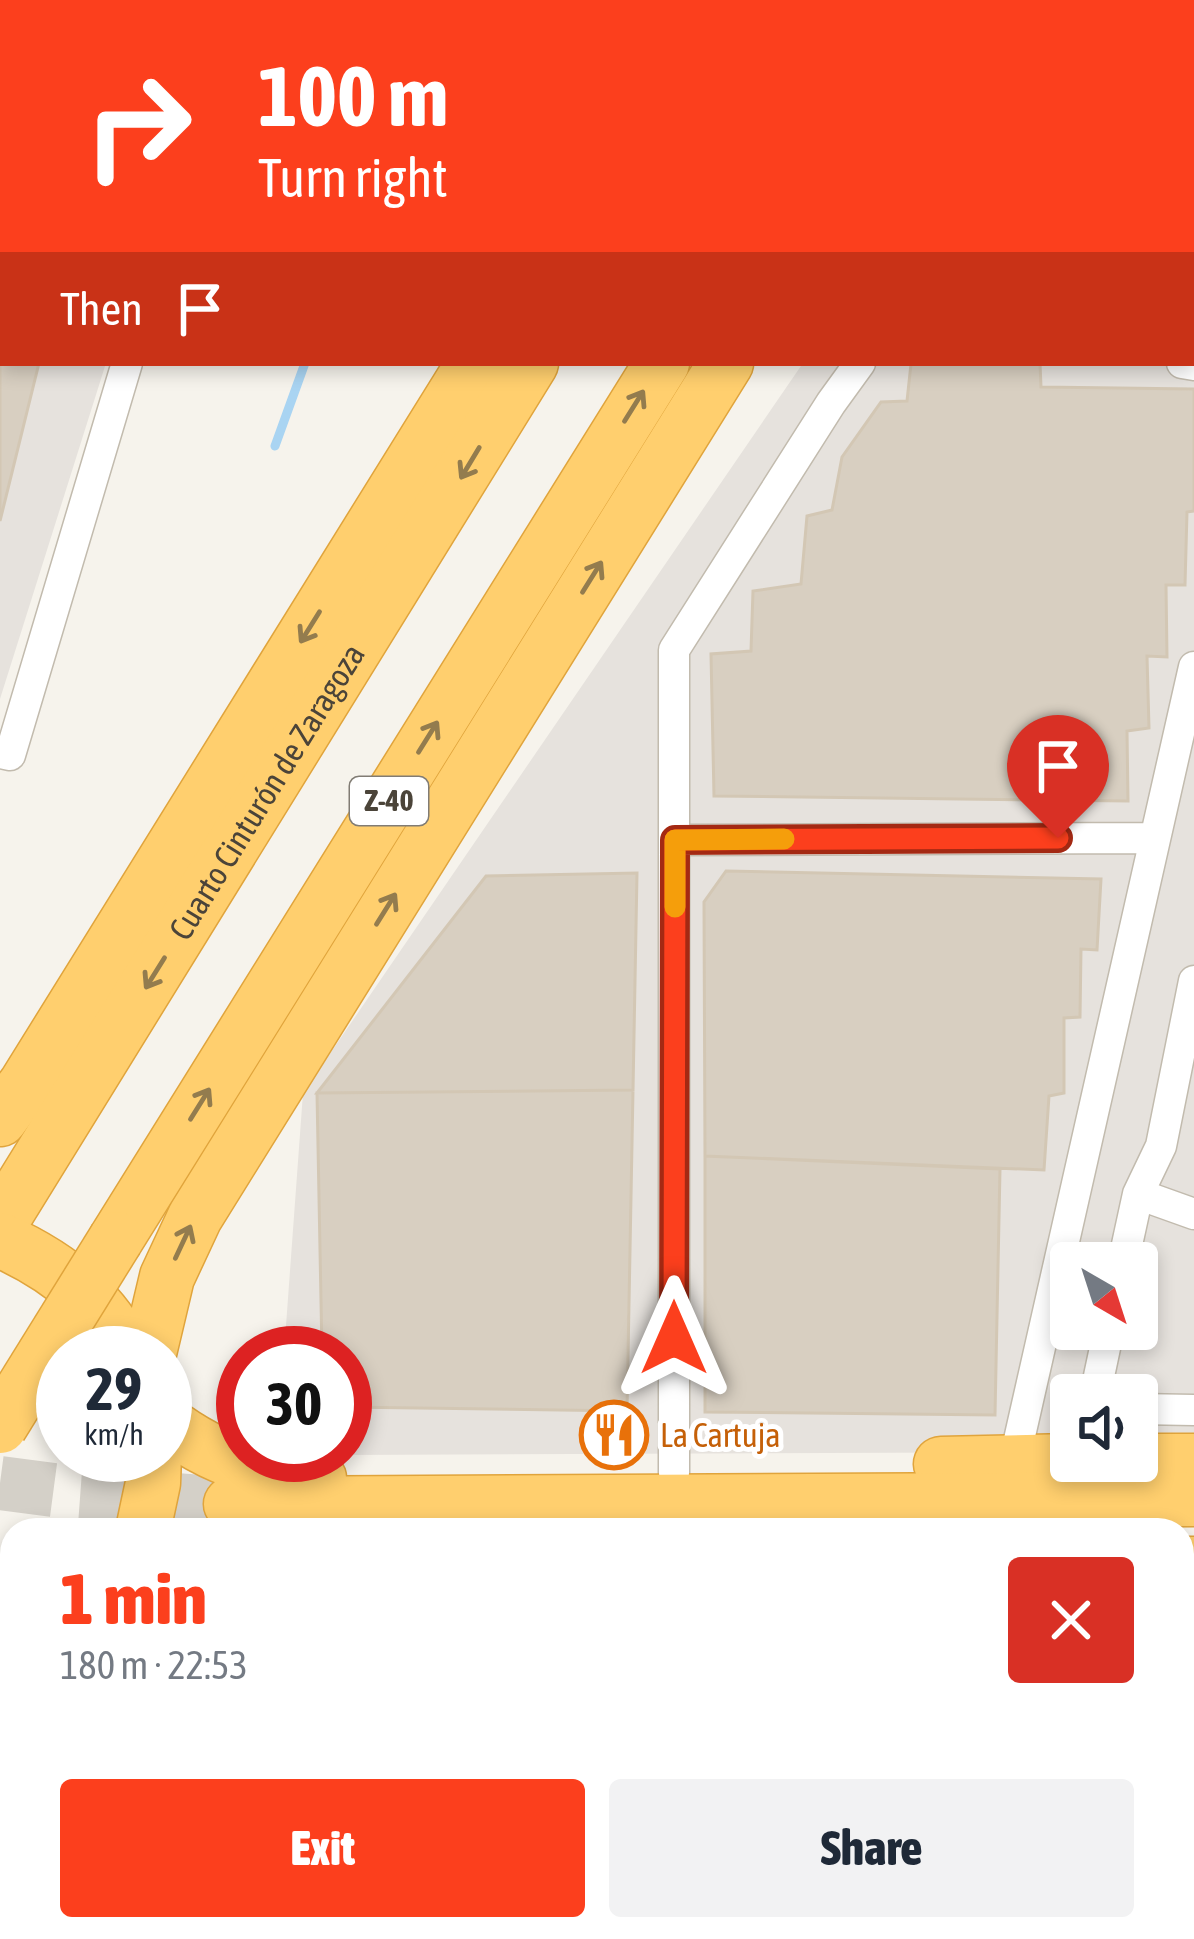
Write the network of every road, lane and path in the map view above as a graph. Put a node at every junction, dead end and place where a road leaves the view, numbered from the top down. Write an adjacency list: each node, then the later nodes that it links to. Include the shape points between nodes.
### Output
1 (126, 366): 8 (street)
2 (472, 366): 12 (highway, one-way to 12)
3 (529, 366): 14 (highway, Cuarto Cinturón de Zaragoza, one-way to 14)
4 (660, 366): 22 (highway, Z-40, one-way to 4, bridge)
5 (724, 366): 19 (highway, one-way to 5, via 195,1217)
6 (858, 366): 10 (street, via 674,650)
7 (1194, 667): 9 (street)
8 (5, 754)
9 (1154, 838): 10 (street); 27 (street)
10 (675, 840): 30 (street)
11 (1194, 981): 13 (street, via 1161,1146)
12 (0, 1118)
13 (1138, 1194): 15 (street); 17 (street)
14 (12, 1203)
15 (1194, 1214)
16 (0, 1240): 18 (highway, via 71,1282)
17 (1128, 1242)
18 (109, 1326)
19 (155, 1326)
20 (1158, 1409): 21 (street)
21 (1194, 1410)
22 (0, 1426)
23 (192, 1440): 30 (highway, via 254,1469 299,1477)
24 (1050, 1461): 27 (highway)
25 (1158, 1461): 26 (highway)
26 (1194, 1461)
27 (1014, 1462): 30 (highway)
28 (153, 1482): 32 (highway)
29 (1194, 1499): 30 (highway)
30 (678, 1501): 31 (highway); 33 (highway); 34 (highway)
31 (231, 1504)
32 (146, 1518)
33 (595, 1518)
34 (980, 1518)

